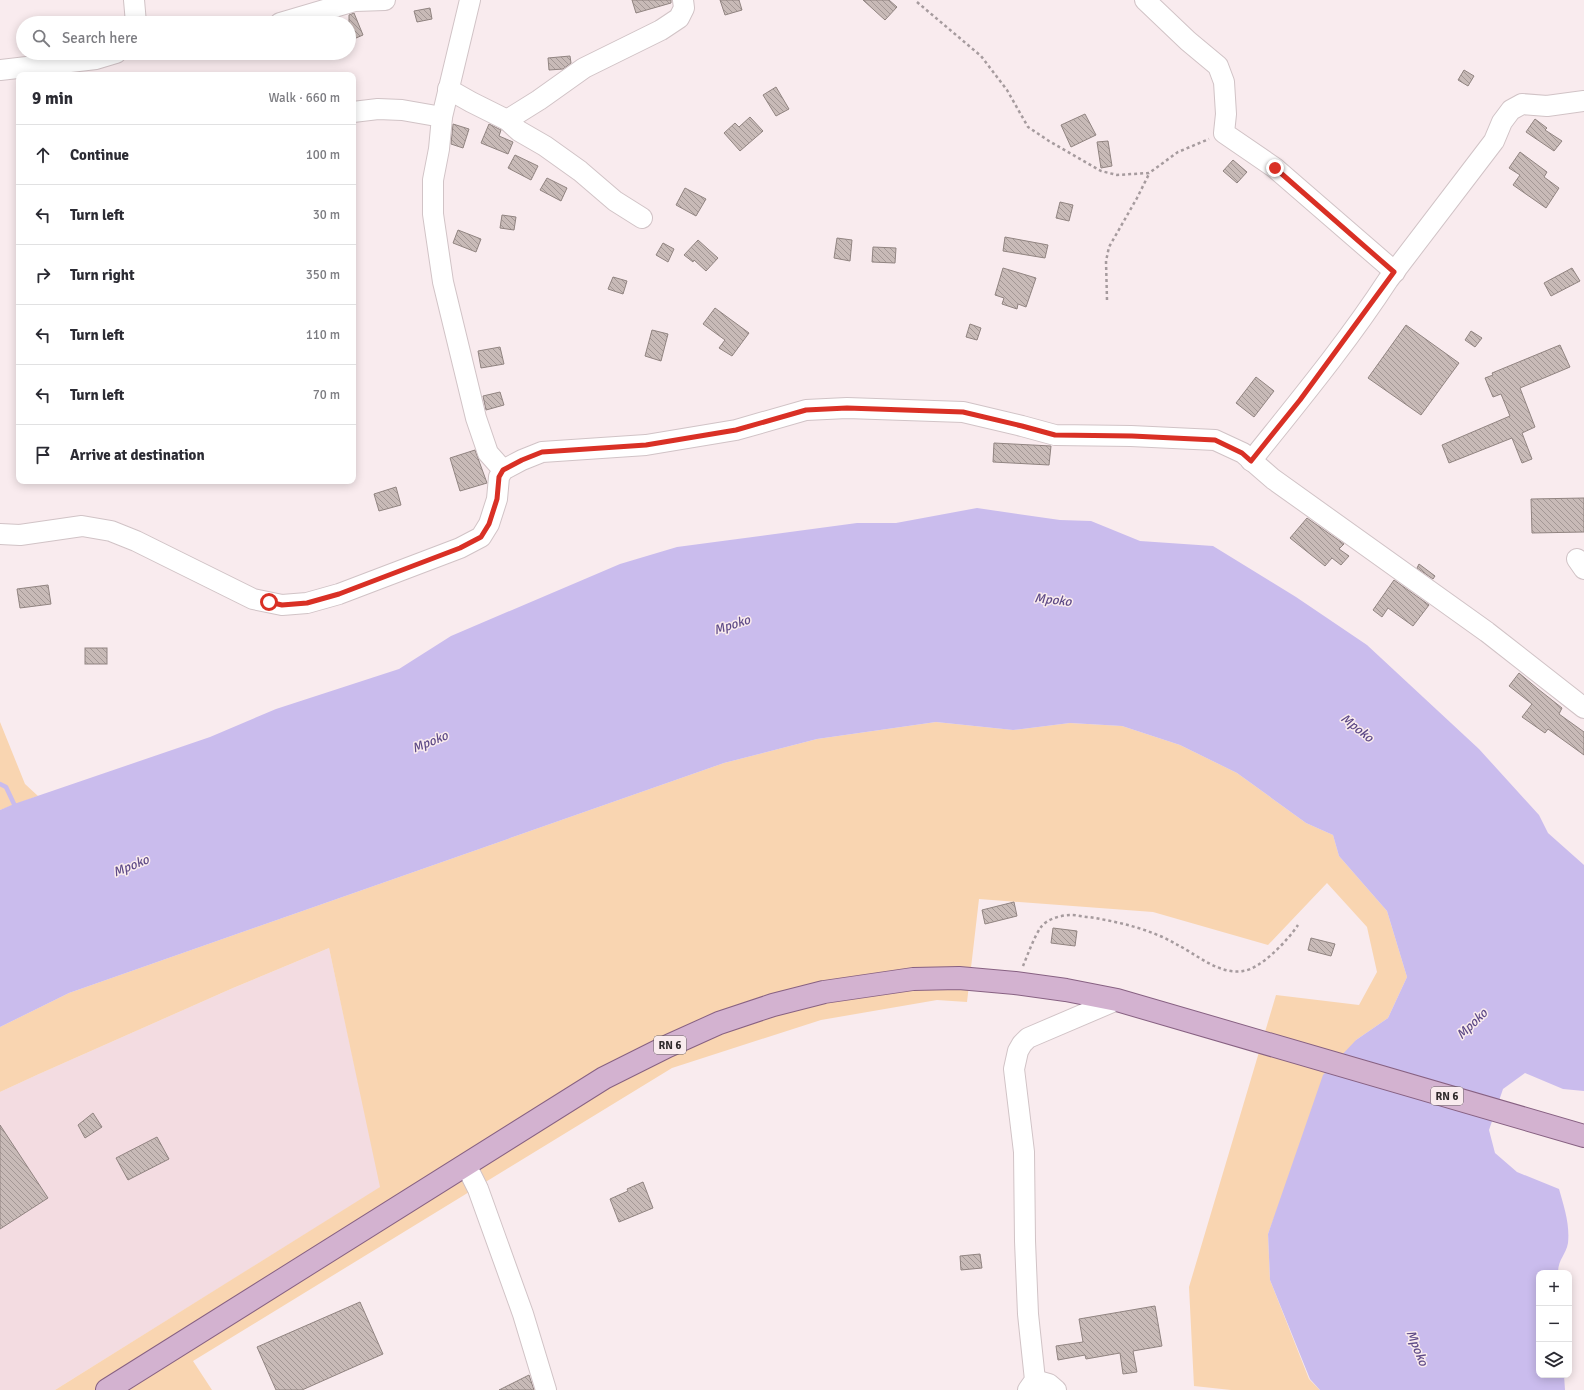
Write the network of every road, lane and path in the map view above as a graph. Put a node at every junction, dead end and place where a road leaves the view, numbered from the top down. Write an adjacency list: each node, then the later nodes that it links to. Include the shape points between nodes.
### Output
1 (134, 0): 8 (street)
2 (385, 0): 6 (street)
3 (470, 0): 12 (street)
4 (683, 0): 16 (street, via 684,8 679,18 661,30 584,68)
5 (1145, 0): 17 (street, via 1218,66 1224,82)
6 (355, 1): 9 (street)
7 (917, 2): 18 (path, via 981,56 1007,90 1028,126 1101,171 1116,175)
8 (135, 16)
9 (304, 16)
10 (87, 60): 11 (street)
11 (0, 70)
12 (448, 89): 15 (street); 16 (street)
13 (1584, 101): 20 (street, via 1547,106 1522,104 1511,110 1502,122 1494,141)
14 (356, 112): 15 (street, via 402,110)
15 (442, 117): 23 (street, via 433,180 433,214 443,282 476,418 488,453)
16 (507, 120): 19 (street, via 519,131 580,171 615,201)
17 (1224, 133): 18 (path, via 1178,152); 20 (street, via 1275,168)
18 (1149, 173): 21 (path, via 1109,247 1106,261)
19 (642, 218)
20 (1394, 272): 22 (street, via 1300,400)
21 (1107, 300)
22 (1251, 461): 23 (street, via 1242,453 1215,440 1055,435 963,412 847,408 806,410 736,430 646,445 542,452); 25 (street, via 1487,632)
23 (503, 470): 24 (street, via 499,477 497,499 489,524 481,537 460,548 339,594 307,603 282,605 253,599 111,531 82,526 20,535)
24 (0, 534)
25 (1584, 708)
26 (1298, 925): 27 (path, via 1289,938 1258,965 1244,971 1231,971 1141,929 1102,919 1071,915 1055,918 1041,927)
27 (1015, 983): 28 (main road, RN 6); 30 (main road, RN 6, via 959,978 913,979 824,992 773,1005 719,1023 604,1078)
28 (1117, 1000): 29 (main road, RN 6); 31 (street, via 1028,1038 1018,1051 1014,1069 1024,1152 1025,1241)
29 (1584, 1136)
30 (466, 1165): 32 (main road, RN 6); 33 (street, via 478,1189 523,1314)
31 (1032, 1385): 34 (street, via 1049,1384)
32 (107, 1390)
33 (546, 1390)
34 (1056, 1390)

